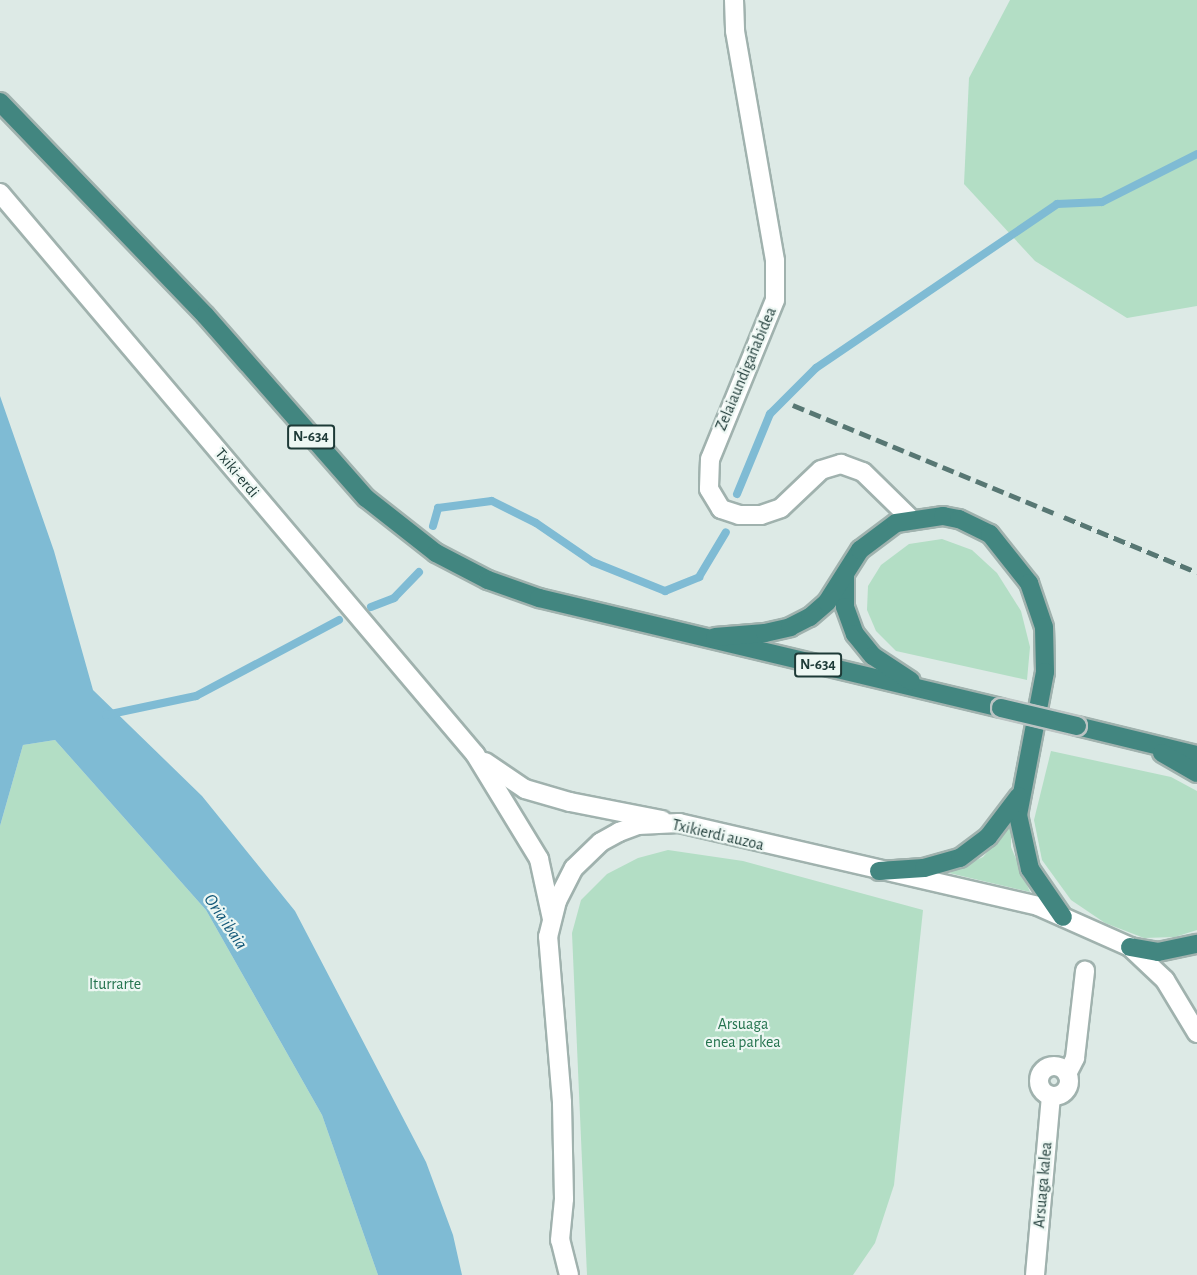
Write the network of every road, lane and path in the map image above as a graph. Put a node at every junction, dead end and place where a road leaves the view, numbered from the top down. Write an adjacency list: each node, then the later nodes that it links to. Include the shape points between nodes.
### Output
1 (734, 0): 4 (street, Zelaiaundigañabidea, via 735,31 775,261 775,300 710,459 709,489 721,509 739,515 761,515 781,507 821,470 841,464 864,472)
2 (0, 102): 6 (highway, N-634, via 205,315 352,483 411,536 461,567 515,590)
3 (0, 194): 9 (street, Txiki-erdi)
4 (910, 518): 5 (highway, via 871,538 851,563); 12 (highway, via 959,519 990,534 1017,564 1038,604 1044,627 1045,672)
5 (845, 578): 6 (highway, via 827,602 790,627); 7 (highway, via 847,614 863,646 884,665)
6 (708, 639): 7 (highway, N-634)
7 (929, 691): 8 (highway, N-634, bridge)
8 (1145, 742): 10 (highway, N-634); 11 (highway)
9 (475, 754): 13 (street, via 525,789); 16 (street, via 539,859)
10 (1197, 755)
11 (1197, 773)
12 (1019, 796): 14 (highway, via 988,837 960,858 924,868); 15 (highway, via 1019,833 1030,869)
13 (679, 823): 14 (street, Txikierdi auzoa); 16 (street, Txikierdi auzoa, via 638,825 601,842 574,868)
14 (879, 871): 15 (street, Txikierdi auzoa, via 1038,906)
15 (1063, 916): 18 (street, Txikierdi auzoa)
16 (552, 919): 21 (street, Txikierdi auzoa, via 548,971 563,1113 564,1199 560,1240)
17 (1197, 944): 18 (highway, via 1158,952)
18 (1130, 947): 20 (street, Txikierdi auzoa, via 1165,980)
19 (1085, 971): 22 (street, Arsuaga kalea, via 1075,1058 1067,1074 1068,1088 1051,1096)
20 (1197, 1033)
21 (569, 1275)
22 (1035, 1275)

